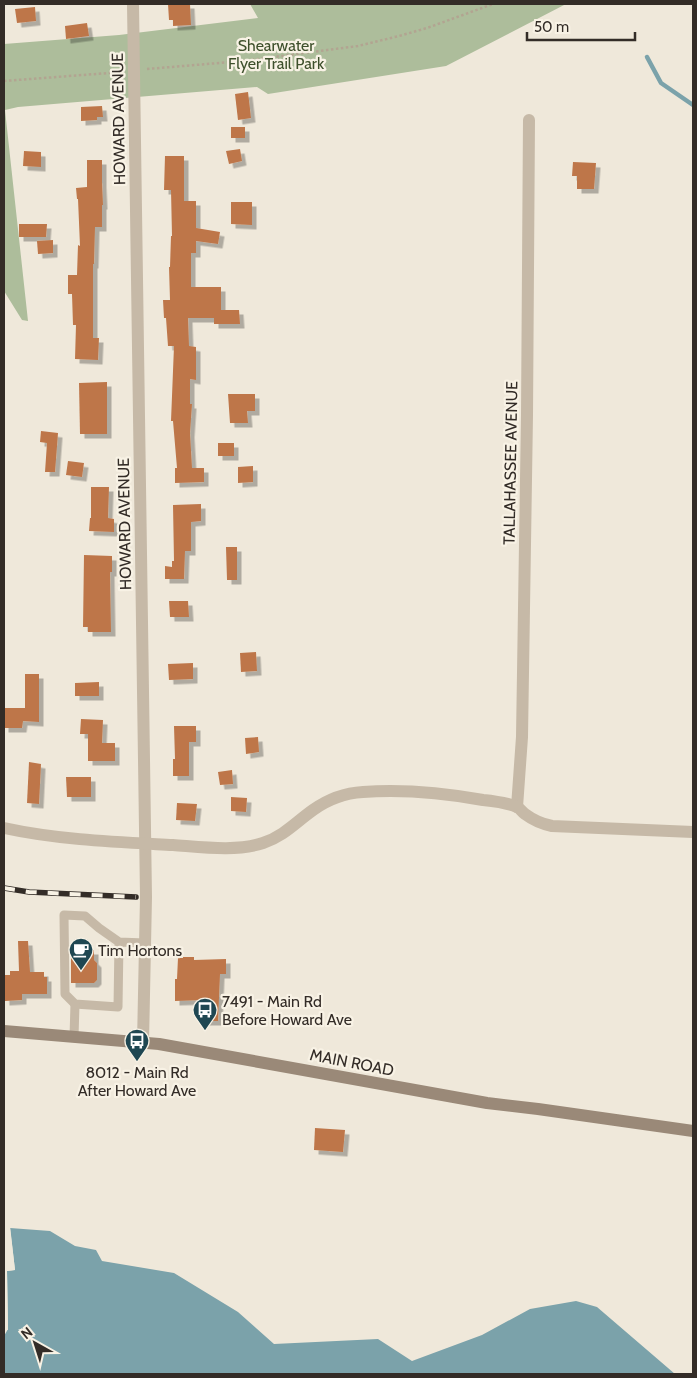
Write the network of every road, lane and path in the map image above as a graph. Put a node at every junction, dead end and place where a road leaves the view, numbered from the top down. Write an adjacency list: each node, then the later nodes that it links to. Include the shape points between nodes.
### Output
1 (133, 4): 3 (street, HOWARD AVENUE)
2 (494, 4): 3 (path, via 427,28 358,46)
3 (134, 71): 4 (path); 9 (street, HOWARD AVENUE)
4 (4, 81)
5 (529, 120): 6 (street, TALLAHASSEE AVENUE, via 523,718)
6 (517, 807): 8 (street, via 535,820 552,826); 9 (street, via 435,793 364,792 327,802 278,837 249,847)
7 (4, 828): 9 (street, via 51,836)
8 (693, 832)
9 (145, 844): 11 (street, HOWARD AVENUE)
10 (119, 942): 11 (lane); 12 (lane, via 118,1007); 12 (lane, via 85,916 64,915 65,994)
11 (145, 943): 15 (street, HOWARD AVENUE)
12 (75, 1004): 14 (lane)
13 (4, 1031): 14 (main road, MAIN ROAD)
14 (74, 1037): 15 (main road, MAIN ROAD)
15 (142, 1043): 16 (main road, MAIN ROAD, via 487,1103)
16 (693, 1131)

